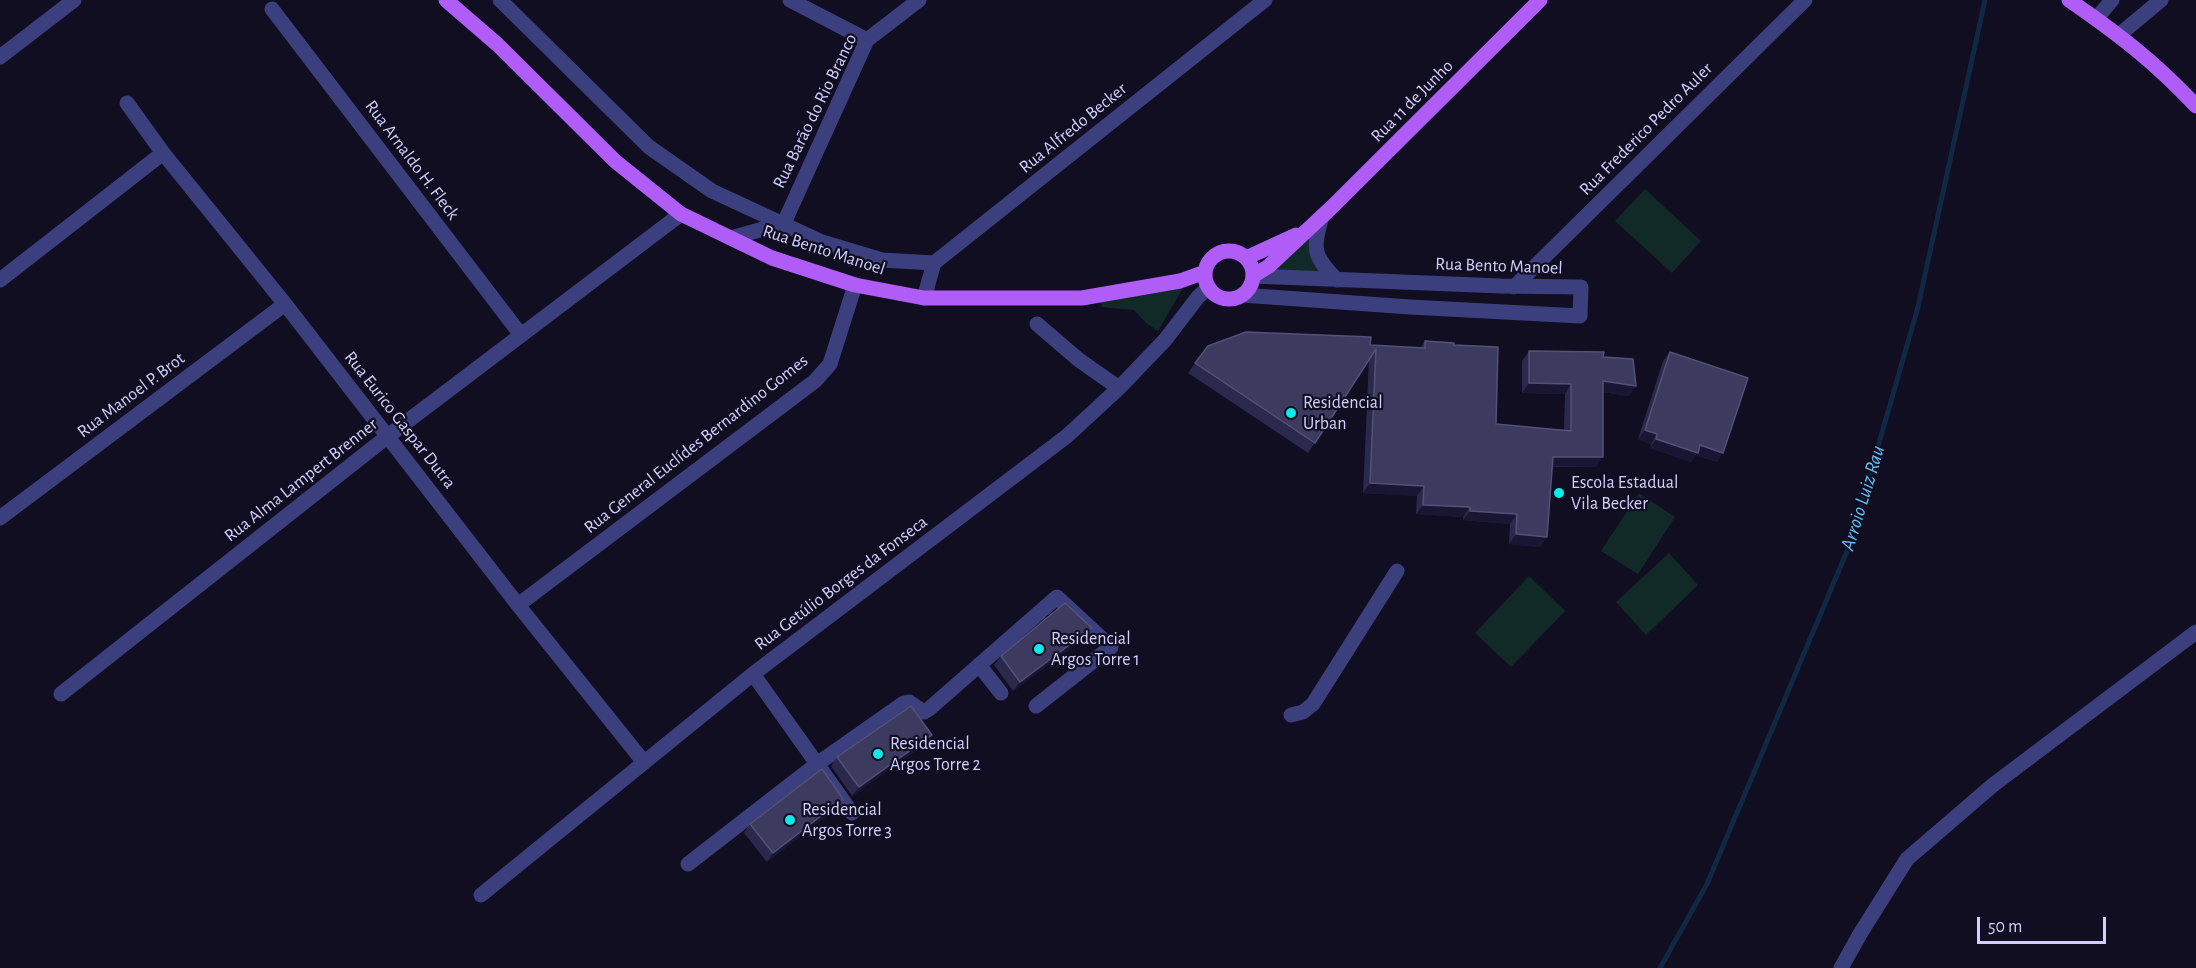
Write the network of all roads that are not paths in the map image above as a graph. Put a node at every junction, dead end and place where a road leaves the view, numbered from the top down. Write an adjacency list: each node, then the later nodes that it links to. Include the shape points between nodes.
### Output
1 (74, 0): 16 (street)
2 (446, 0): 20 (main road, Rua Bento Manoel, via 498,45 615,161)
3 (500, 0): 22 (street, via 649,147 712,191)
4 (790, 0): 15 (street)
5 (919, 0): 15 (street, Rua Barão do Rio Branco)
6 (1265, 0): 26 (street, Rua Alfredo Becker)
7 (1540, 0): 21 (main road, Rua 11 de Junho)
8 (1805, 0): 33 (street, Rua Frederico Pedro Auler)
9 (2068, 0): 13 (main road)
10 (2112, 0): 13 (street)
11 (2154, 3): 14 (street)
12 (272, 9): 38 (street, Rua Arnaldo H. Fleck)
13 (2096, 19): 14 (main road)
14 (2119, 34): 18 (main road)
15 (867, 40): 22 (street, Rua Barão do Rio Branco)
16 (0, 57)
17 (127, 103): 19 (street, Rua Eurico Gaspar Dutra)
18 (2196, 106)
19 (163, 153): 30 (street); 36 (street, Rua Eurico Gaspar Dutra)
20 (681, 214): 24 (main road, Rua Bento Manoel); 38 (street, Rua Alma Lampert Brenner)
21 (1322, 216): 23 (main road, Rua 11 de Junho); 29 (street, via 1314,244 1325,268)
22 (784, 223): 24 (street); 26 (street, via 822,242 882,260)
23 (1309, 228): 25 (main road, Rua 11 de Junho); 28 (main road, Rua 11 de Junho)
24 (731, 238): 31 (main road, Rua Bento Manoel, via 772,258)
25 (1246, 258): 27 (main road, via 1235,251 1219,253); 28 (main road)
26 (934, 262): 35 (street)
27 (1205, 272): 32 (main road); 35 (main road, Rua Bento Manoel, via 1180,281 1083,298)
28 (1253, 276): 29 (street, Rua Bento Manoel); 34 (main road)
29 (1337, 279): 33 (street, Rua Bento Manoel)
30 (0, 280)
31 (855, 285): 35 (main road, Rua Bento Manoel); 43 (street, Rua General Euclídes Bernardino Gomes, via 830,364 815,381)
32 (1209, 287): 34 (main road, via 1220,297); 39 (street, Rua Getúlio Borges da Fonseca)
33 (1514, 287): 34 (street, Rua Bento Manoel, via 1581,287 1580,316)
34 (1242, 295)
35 (924, 298)
36 (285, 304): 40 (street, Rua Eurico Gaspar Dutra); 41 (street, Rua Manoel P. Brot)
37 (1037, 324): 39 (street)
38 (521, 335): 40 (street, Rua Alma Lampert Brenner)
39 (1119, 388): 46 (street, Rua Getúlio Borges da Fonseca, via 1067,436)
40 (388, 436): 43 (street, Rua Eurico Gaspar Dutra); 48 (street, Rua Alma Lampert Brenner)
41 (0, 518)
42 (1396, 571): 50 (street, via 1313,704)
43 (518, 605): 51 (street, Rua Eurico Gaspar Dutra)
44 (2196, 632): 56 (street, via 1993,785 1907,859)
45 (979, 665): 47 (street); 49 (street, via 1057,597 1111,647); 52 (street, via 924,712 904,703)
46 (753, 674): 51 (street, Rua Getúlio Borges da Fonseca); 52 (street)
47 (1000, 693)
48 (62, 694)
49 (1036, 706)
50 (1291, 715)
51 (644, 761): 55 (street, Rua Getúlio Borges da Fonseca)
52 (817, 764): 53 (street); 54 (street)
53 (852, 813)
54 (688, 864)
55 (481, 895)
56 (1841, 968)

